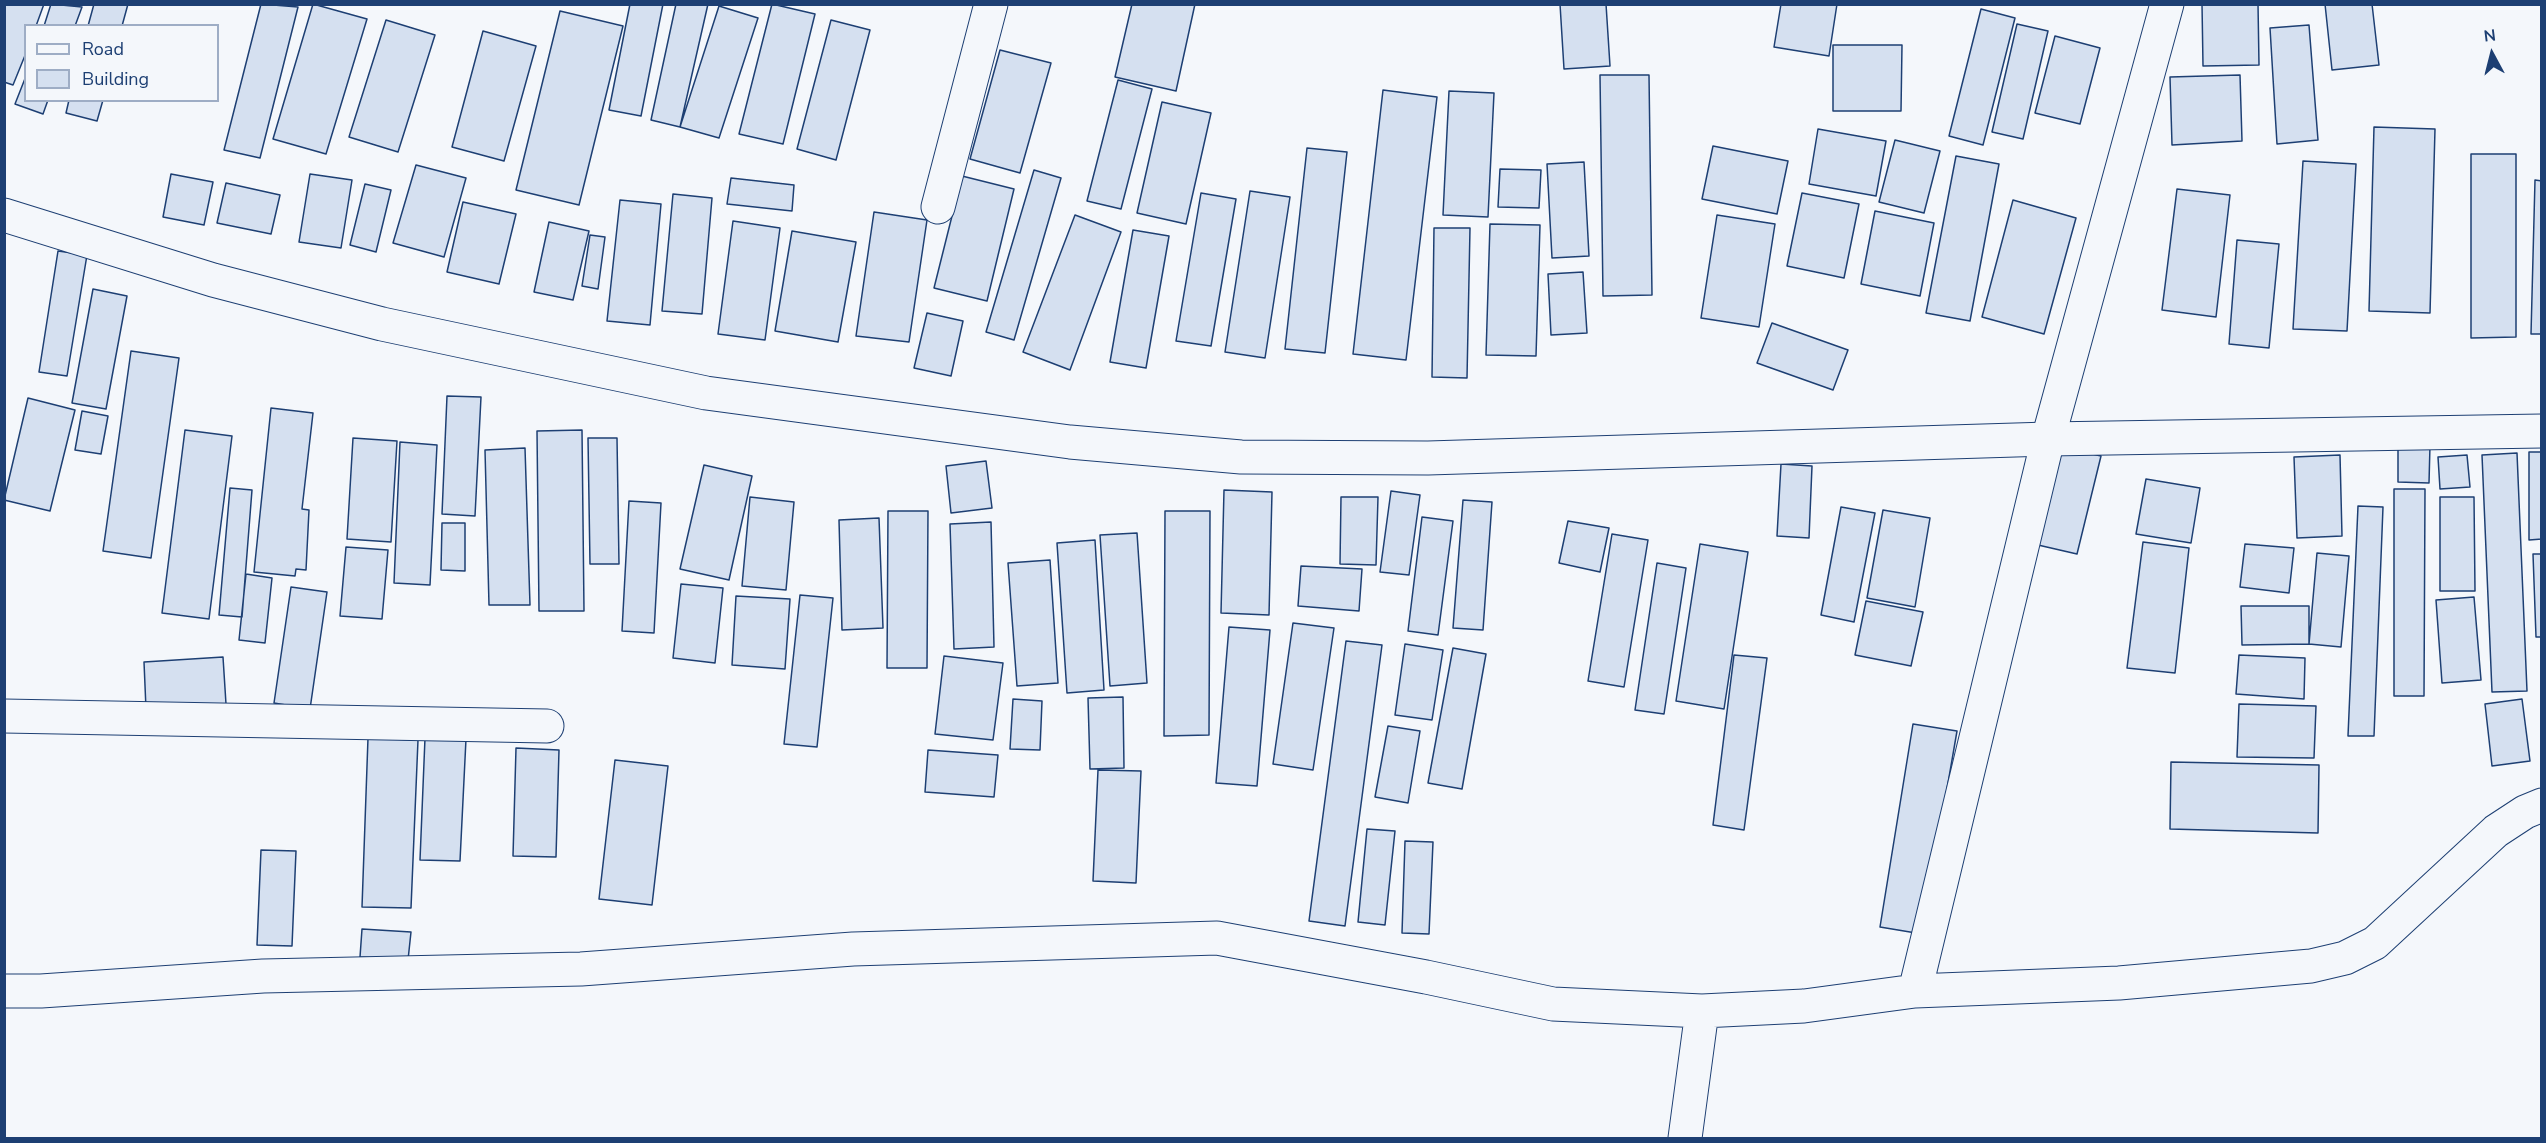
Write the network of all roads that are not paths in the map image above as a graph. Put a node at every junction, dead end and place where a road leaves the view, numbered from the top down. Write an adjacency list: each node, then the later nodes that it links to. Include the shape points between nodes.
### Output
1 (991, 4): 3 (street)
2 (2163, 5): 6 (street)
3 (938, 207)
4 (4, 215): 6 (street, via 213,280 359,318 694,391 1070,442 1241,457 1428,458)
5 (2541, 431): 6 (street)
6 (2048, 439): 11 (street)
7 (4, 716): 8 (street)
8 (547, 726)
9 (2541, 804): 11 (street, via 2496,831 2375,943 2345,958 2311,966 2119,983)
10 (4, 990): 12 (street, via 263,976 581,969 853,949 1217,938 1553,1004)
11 (1915, 991): 12 (street, via 1804,1006)
12 (1702, 1011): 13 (street)
13 (1685, 1138)

